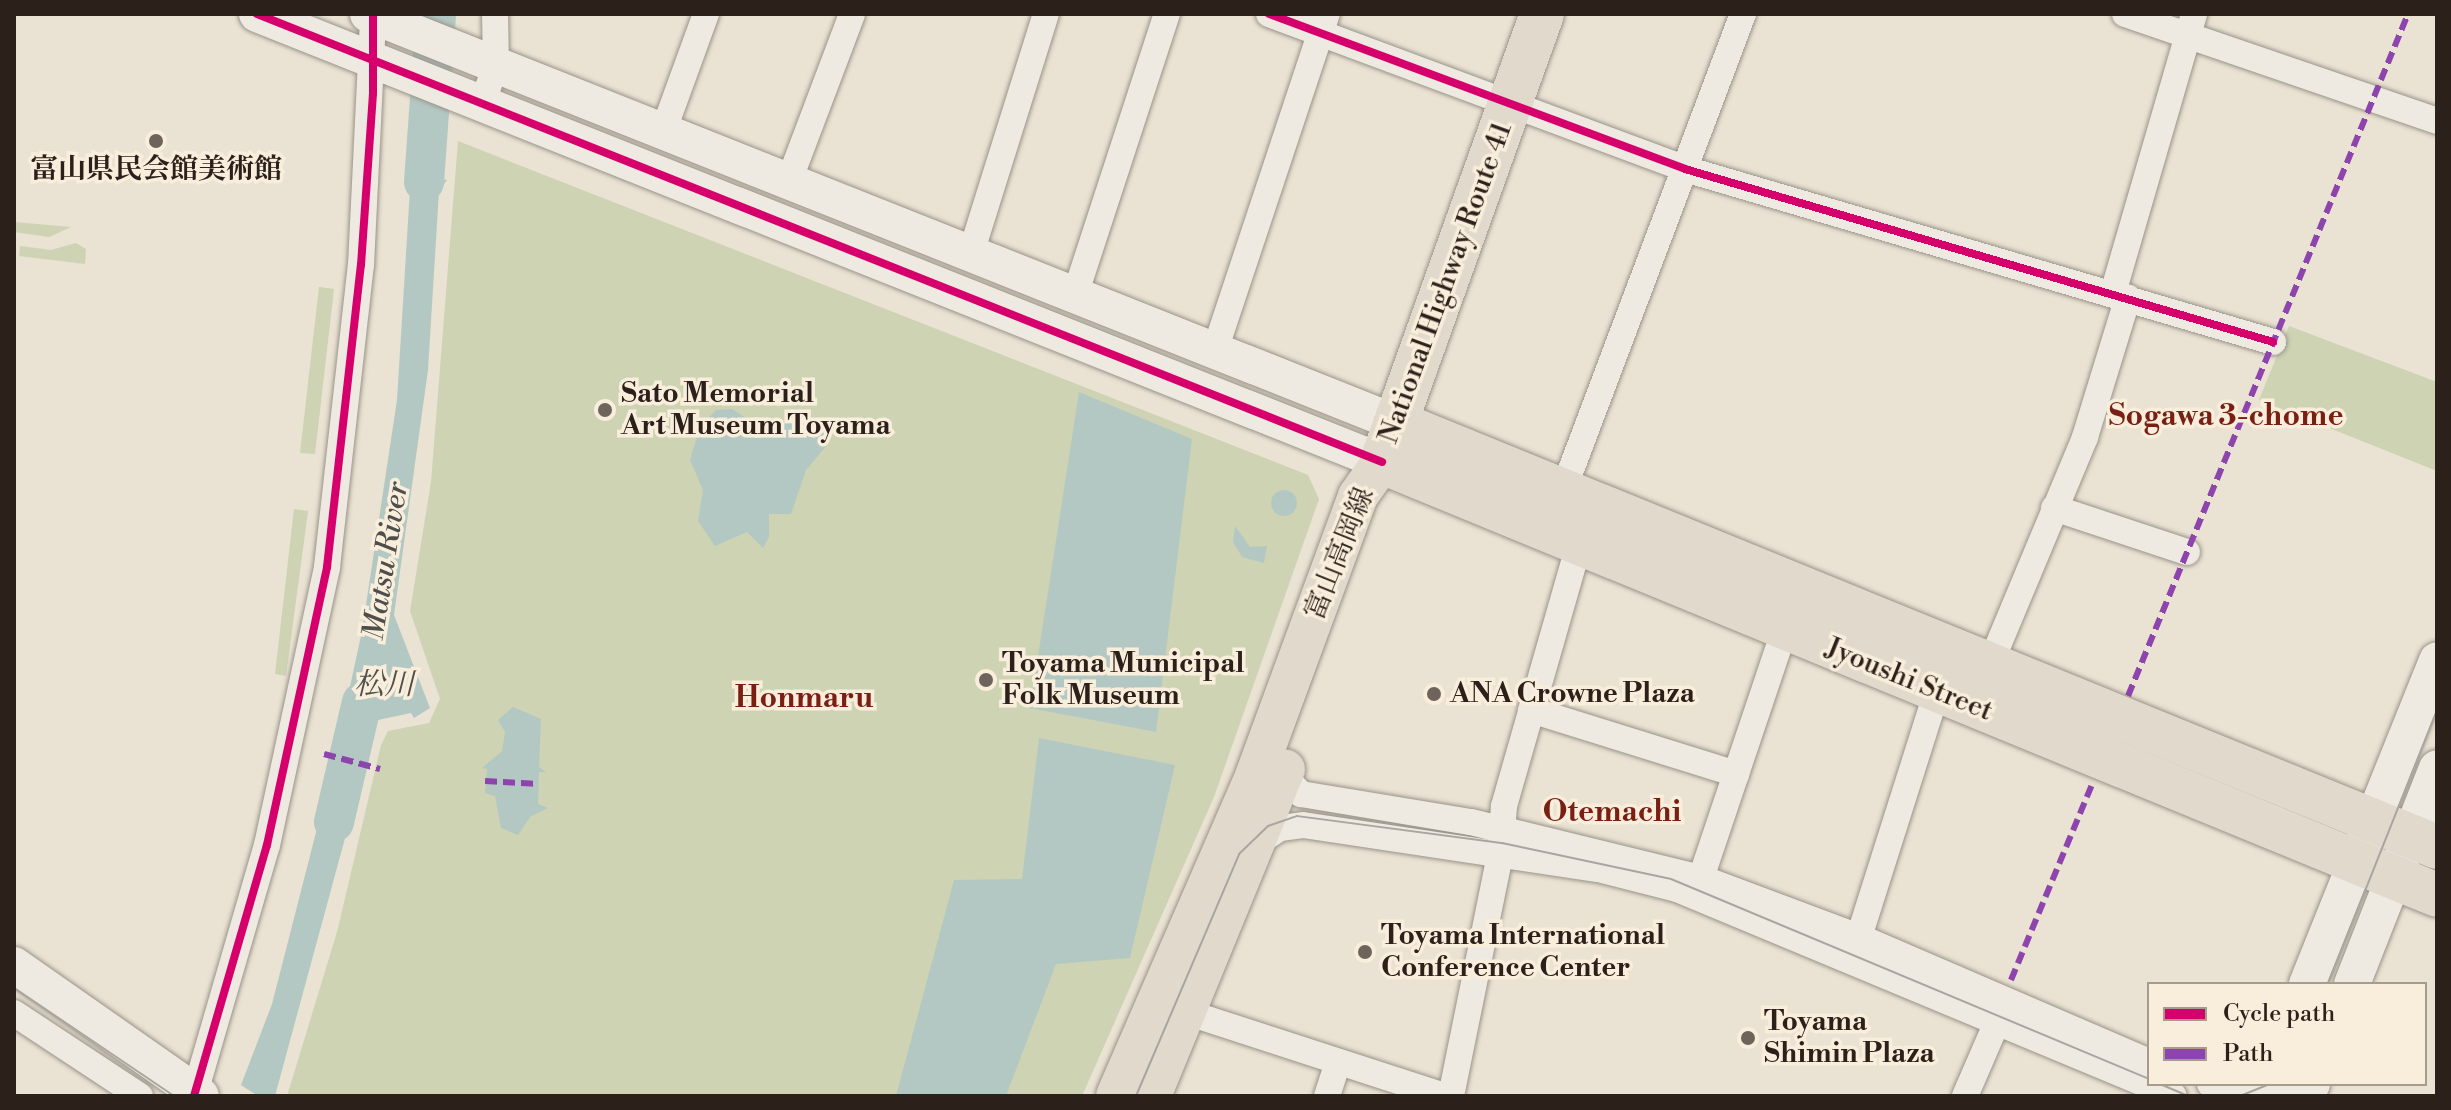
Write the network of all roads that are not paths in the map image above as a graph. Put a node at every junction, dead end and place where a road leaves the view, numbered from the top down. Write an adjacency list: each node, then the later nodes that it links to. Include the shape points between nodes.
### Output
1 (257, 14): 15 (street)
2 (495, 14): 14 (street)
3 (706, 14): 19 (street)
4 (852, 14): 21 (street)
5 (1046, 14): 22 (street)
6 (1167, 14): 23 (street)
7 (1269, 14): 12 (street)
8 (1542, 14): 17 (highway, National Highway Route 41)
9 (1743, 14): 20 (street)
10 (2125, 14): 13 (street)
11 (376, 17): 14 (street); 15 (street)
12 (1324, 23): 17 (street); 26 (street)
13 (2190, 26): 18 (street); 24 (street)
14 (482, 60): 16 (street); 19 (street)
15 (384, 66): 16 (street); 60 (street, via 327,567 271,830)
16 (472, 97): 27 (street)
17 (1511, 101): 20 (street); 27 (highway, National Highway Route 41)
18 (2437, 121)
19 (663, 132): 21 (street)
20 (1685, 169): 24 (street); 28 (street)
21 (789, 181): 22 (street)
22 (971, 253): 23 (street)
23 (1075, 295): 26 (street)
24 (2120, 295): 25 (street); 29 (street, via 2085,437)
25 (2273, 342)
26 (1215, 350): 27 (street)
27 (1389, 442): 28 (highway, Jyoushi Street); 30 (highway, Jyoushi Street); 39 (main road, 富山高岡線, via 1358,496)
28 (1563, 491): 34 (highway, Jyoushi Street)
29 (2054, 508): 31 (street); 34 (street)
30 (1579, 545): 32 (highway, Jyoushi Street); 36 (street)
31 (2187, 552)
32 (1785, 629): 35 (highway, Jyoushi Street); 38 (street)
33 (2437, 660): 40 (street)
34 (1989, 667): 40 (highway, Jyoushi Street)
35 (1937, 691): 44 (highway, Jyoushi Street); 48 (street)
36 (1531, 710): 38 (street); 41 (street)
37 (2437, 768): 42 (street)
38 (1736, 774): 45 (street)
39 (1273, 804): 41 (street, via 1287,779 1301,794); 43 (street); 54 (main road, 富山高岡線); 62 (main road, 富山高岡線)
40 (2371, 818): 42 (highway, Jyoushi Street); 44 (street)
41 (1502, 829): 43 (street); 45 (street)
42 (2424, 842): 46 (street)
43 (1500, 856): 52 (street, via 1598,869 1689,893); 66 (street)
44 (2352, 862): 46 (highway, Jyoushi Street); 50 (street)
45 (1701, 878): 48 (street)
46 (2395, 878): 47 (highway, Jyoushi Street); 51 (street)
47 (2437, 895)
48 (1859, 937): 52 (street)
49 (14, 965): 60 (street)
50 (2308, 982)
51 (2353, 982)
52 (2001, 1012): 55 (street); 57 (street); 67 (street)
53 (14, 1013): 61 (street)
54 (1189, 1013): 56 (street); 63 (main road, 富山高岡線)
55 (2147, 1061)
56 (1338, 1062): 64 (street); 65 (street)
57 (2147, 1083)
58 (2153, 1086): 68 (street)
59 (2218, 1086): 69 (street)
60 (197, 1095)
61 (140, 1096)
62 (1116, 1096)
63 (1151, 1096)
64 (1327, 1096)
65 (1445, 1096)
66 (1451, 1096)
67 (1965, 1096)
68 (2174, 1096)
69 (2255, 1096)

